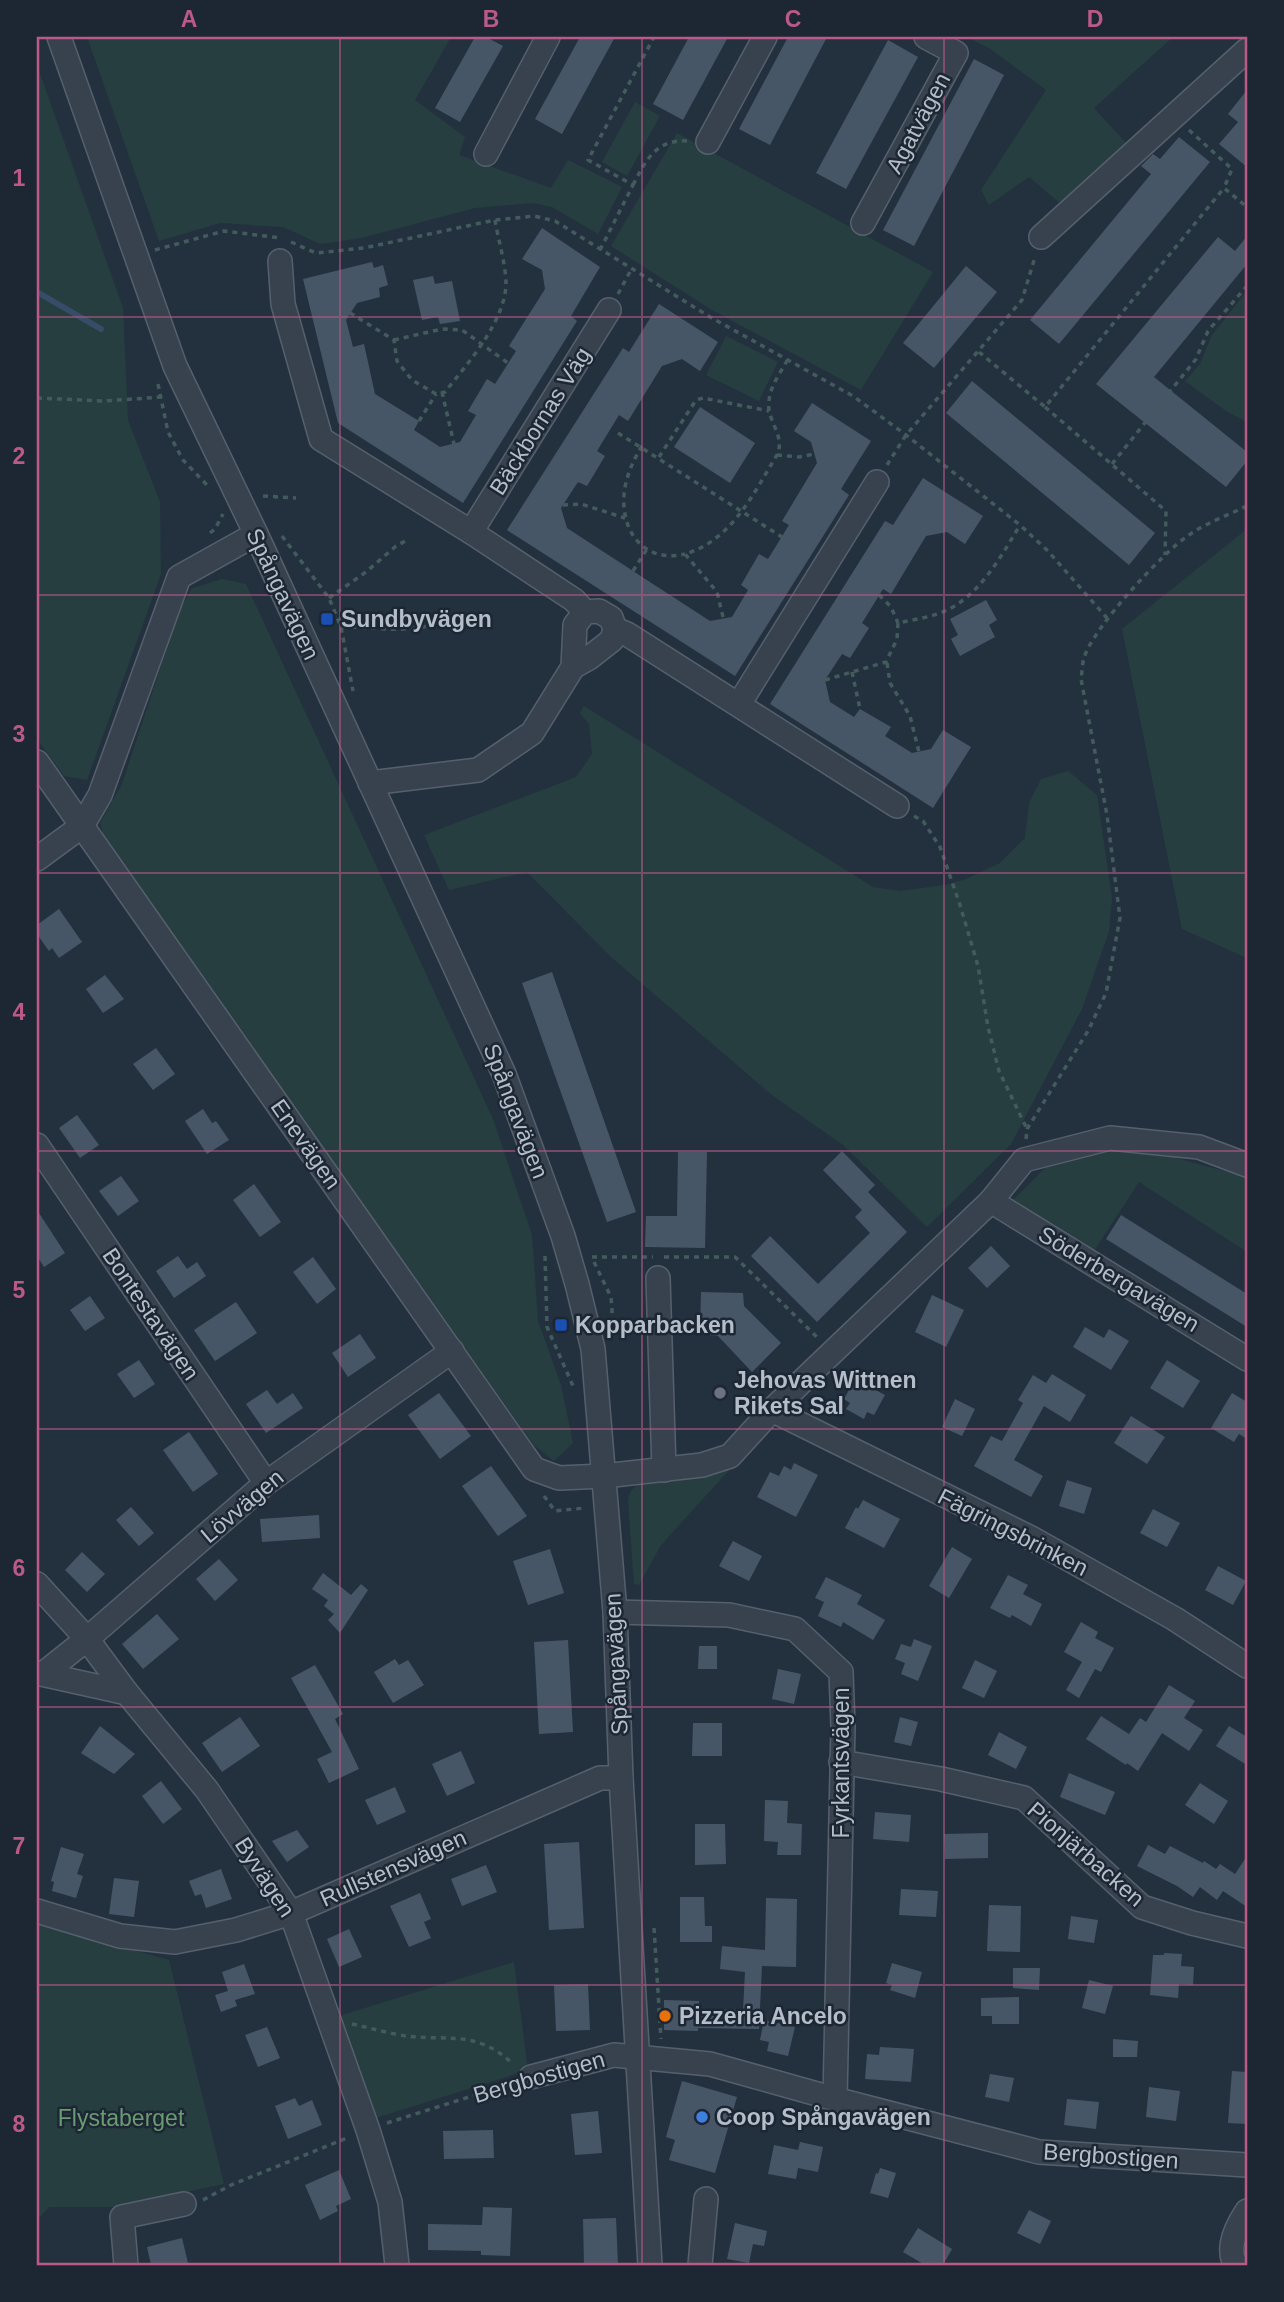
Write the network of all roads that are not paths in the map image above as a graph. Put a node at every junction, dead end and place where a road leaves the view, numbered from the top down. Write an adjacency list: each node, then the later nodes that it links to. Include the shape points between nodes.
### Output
1 (59, 37): 14 (street, Spångavägen, via 175,366)
2 (548, 37): 7 (street)
3 (765, 37): 6 (street)
4 (926, 37): 8 (street, Agatvägen, via 956,53)
5 (1247, 50): 9 (street)
6 (708, 142)
7 (486, 154)
8 (863, 223)
9 (1041, 237)
10 (280, 261): 13 (street, via 283,304 321,439)
11 (609, 310): 13 (street, Bäckbornas Väg)
12 (877, 482): 18 (street)
13 (471, 532): 15 (street, via 575,600)
14 (248, 538): 20 (street, Spångavägen); 22 (street, via 179,577 100,795)
15 (585, 612): 16 (street, via 599,611 611,618); 17 (street, via 575,625)
16 (615, 629): 17 (street, via 612,640); 18 (street)
17 (573, 667): 20 (street, via 532,733 478,770)
18 (739, 704): 21 (street)
19 (37, 762): 22 (street, Enevägen)
20 (370, 783): 32 (street, Spångavägen, via 505,1074 563,1236 593,1349)
21 (897, 806)
22 (82, 826): 23 (street); 28 (street, Enevägen)
23 (37, 859)
24 (37, 1146): 33 (street, Bontestavägen)
25 (1247, 1165): 26 (street, via 1199,1147 1110,1138 1024,1160)
26 (991, 1201): 29 (street, Söderbergavägen); 30 (street)
27 (657, 1278): 31 (street)
28 (452, 1351): 32 (street, Enevägen, via 534,1469 559,1478); 33 (street, Lövvägen)
29 (1247, 1359)
30 (772, 1410): 31 (street, via 730,1456); 37 (street, Fägringsbrinken, via 1033,1539 1175,1619)
31 (664, 1470): 32 (street)
32 (604, 1476): 35 (street, Spångavägen)
33 (265, 1483): 36 (street, Lövvägen)
34 (37, 1584): 36 (street, Byvägen)
35 (615, 1612): 40 (street, Fyrkantsvägen, via 729,1615 796,1629 841,1672); 41 (street, Spångavägen)
36 (87, 1639): 38 (street, Lövvägen); 39 (street, Byvägen)
37 (1247, 1666)
38 (40, 1673): 39 (street)
39 (127, 1693): 43 (street, Byvägen, via 207,1790)
40 (841, 1762): 44 (street, Pionjärbacken, via 1024,1798 1142,1907); 47 (street, Fyrkantsvägen)
41 (621, 1779): 43 (street, Rullstensvägen, via 600,1778); 45 (street, Spångavägen)
42 (37, 1911): 43 (street, Rullstensvägen, via 120,1936 176,1942)
43 (291, 1913): 53 (street, Byvägen, via 390,2202)
44 (1247, 1936)
45 (637, 2057): 46 (street, Bergbostigen, via 614,2054); 47 (street, Bergbostigen, via 710,2064); 54 (street, Spångavägen)
46 (531, 2077)
47 (835, 2099): 48 (street, Bergbostigen, via 1039,2152)
48 (1247, 2165)
49 (706, 2199): 55 (street)
50 (184, 2204): 52 (street, via 122,2217)
51 (1247, 2211): 56 (street, via 1233,2239)
52 (126, 2265)
53 (397, 2265)
54 (650, 2265)
55 (700, 2265)
56 (1236, 2265)

